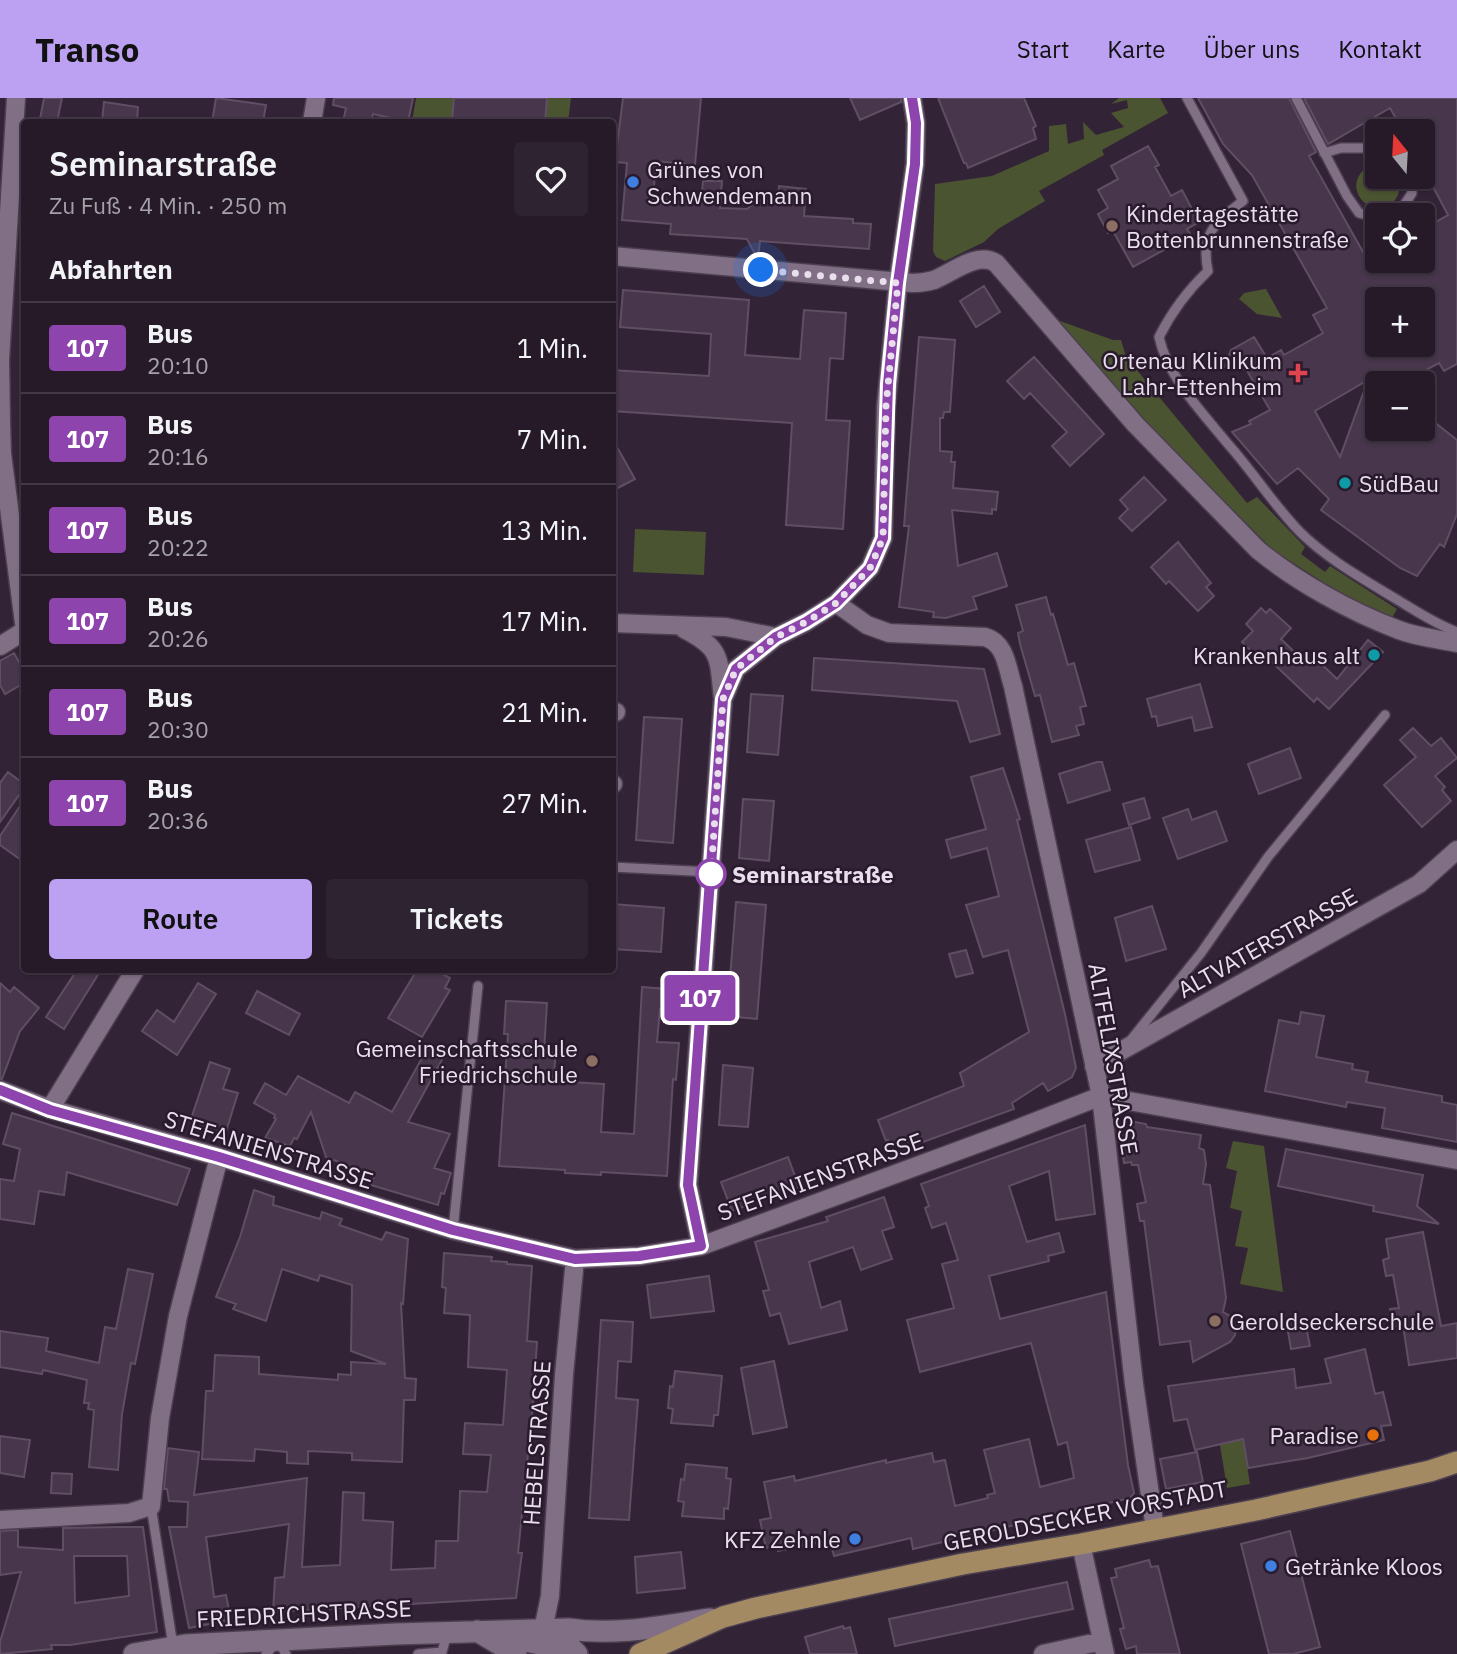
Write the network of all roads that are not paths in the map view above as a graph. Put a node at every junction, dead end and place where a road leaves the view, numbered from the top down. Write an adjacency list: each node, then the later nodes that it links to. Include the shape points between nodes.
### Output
1 (16, 98): 12 (street, via 0,360 2,454)
2 (316, 98): 6 (street)
3 (912, 98): 11 (street, via 915,164)
4 (1187, 98): 16 (lane, via 1243,201 1211,229 1205,257 1208,271 1159,337 1167,363 1268,496 1308,539 1353,573)
5 (1296, 98): 8 (lane)
6 (312, 119)
7 (1365, 148): 8 (lane)
8 (1324, 153): 9 (lane, via 1359,213)
9 (1365, 215)
10 (616, 257): 11 (street)
11 (898, 283): 13 (street, via 886,406 883,538 870,568); 19 (street, via 934,280 982,259 996,263 1135,424 1274,564 1400,631)
12 (21, 600)
13 (836, 603): 18 (street); 29 (street, ALTFELIXSTRASSE, via 889,634 985,637 1000,645 1013,687)
14 (616, 623): 15 (street)
15 (678, 625): 18 (street, via 726,627); 21 (street, via 716,651)
16 (1457, 632)
17 (21, 633): 20 (street)
18 (776, 637): 21 (street, via 736,669)
19 (1457, 643)
20 (0, 646)
21 (723, 699): 25 (street)
22 (1385, 715): 28 (lane, via 1268,857 1201,953)
23 (1457, 850): 28 (street, ALTVATERSTRASSE, via 1419,884)
24 (616, 867): 25 (lane)
25 (711, 872): 36 (street, via 688,1185)
26 (133, 973): 32 (street)
27 (478, 986): 35 (lane)
28 (1120, 1054): 29 (street, ALTVATERSTRASSE)
29 (1094, 1066): 31 (street, ALTFELIXSTRASSE)
30 (0, 1090): 32 (street, STEFANIENSTRASSE)
31 (1101, 1096): 34 (street); 36 (street, STEFANIENSTRASSE); 41 (street, ALTFELIXSTRASSE)
32 (50, 1110): 33 (street, STEFANIENSTRASSE)
33 (219, 1157): 35 (street, STEFANIENSTRASSE); 39 (street, via 178,1316)
34 (1457, 1160)
35 (453, 1230): 37 (street, STEFANIENSTRASSE)
36 (701, 1246): 37 (street, STEFANIENSTRASSE, via 639,1256)
37 (575, 1259): 44 (street, HEBELSTRASSE, via 550,1596)
38 (1457, 1462): 41 (main road, GEROLDSECKER VORSTADT)
39 (151, 1506): 40 (street, via 129,1513); 48 (lane)
40 (0, 1520)
41 (1155, 1530): 42 (main road, GEROLDSECKER VORSTADT)
42 (1081, 1544): 43 (main road, GEROLDSECKER VORSTADT, via 963,1564); 47 (street)
43 (723, 1617): 44 (street, FRIEDRICHSTRASSE, via 596,1633); 55 (main road, GEROLDSECKER VORSTADT)
44 (543, 1630): 45 (street, FRIEDRICHSTRASSE); 54 (street, via 558,1635)
45 (477, 1631): 46 (street, FRIEDRICHSTRASSE); 52 (street); 53 (street, FRIEDRICHSTRASSE, via 545,1645)
46 (447, 1632): 49 (street, FRIEDRICHSTRASSE); 51 (lane, via 442,1652)
47 (1104, 1647): 56 (street)
48 (182, 1649): 49 (street, FRIEDRICHSTRASSE); 50 (street, FRIEDRICHSTRASSE)
49 (277, 1649)
50 (134, 1654)
51 (418, 1654)
52 (516, 1654)
53 (556, 1654)
54 (576, 1654)
55 (640, 1654)
56 (1043, 1654)

